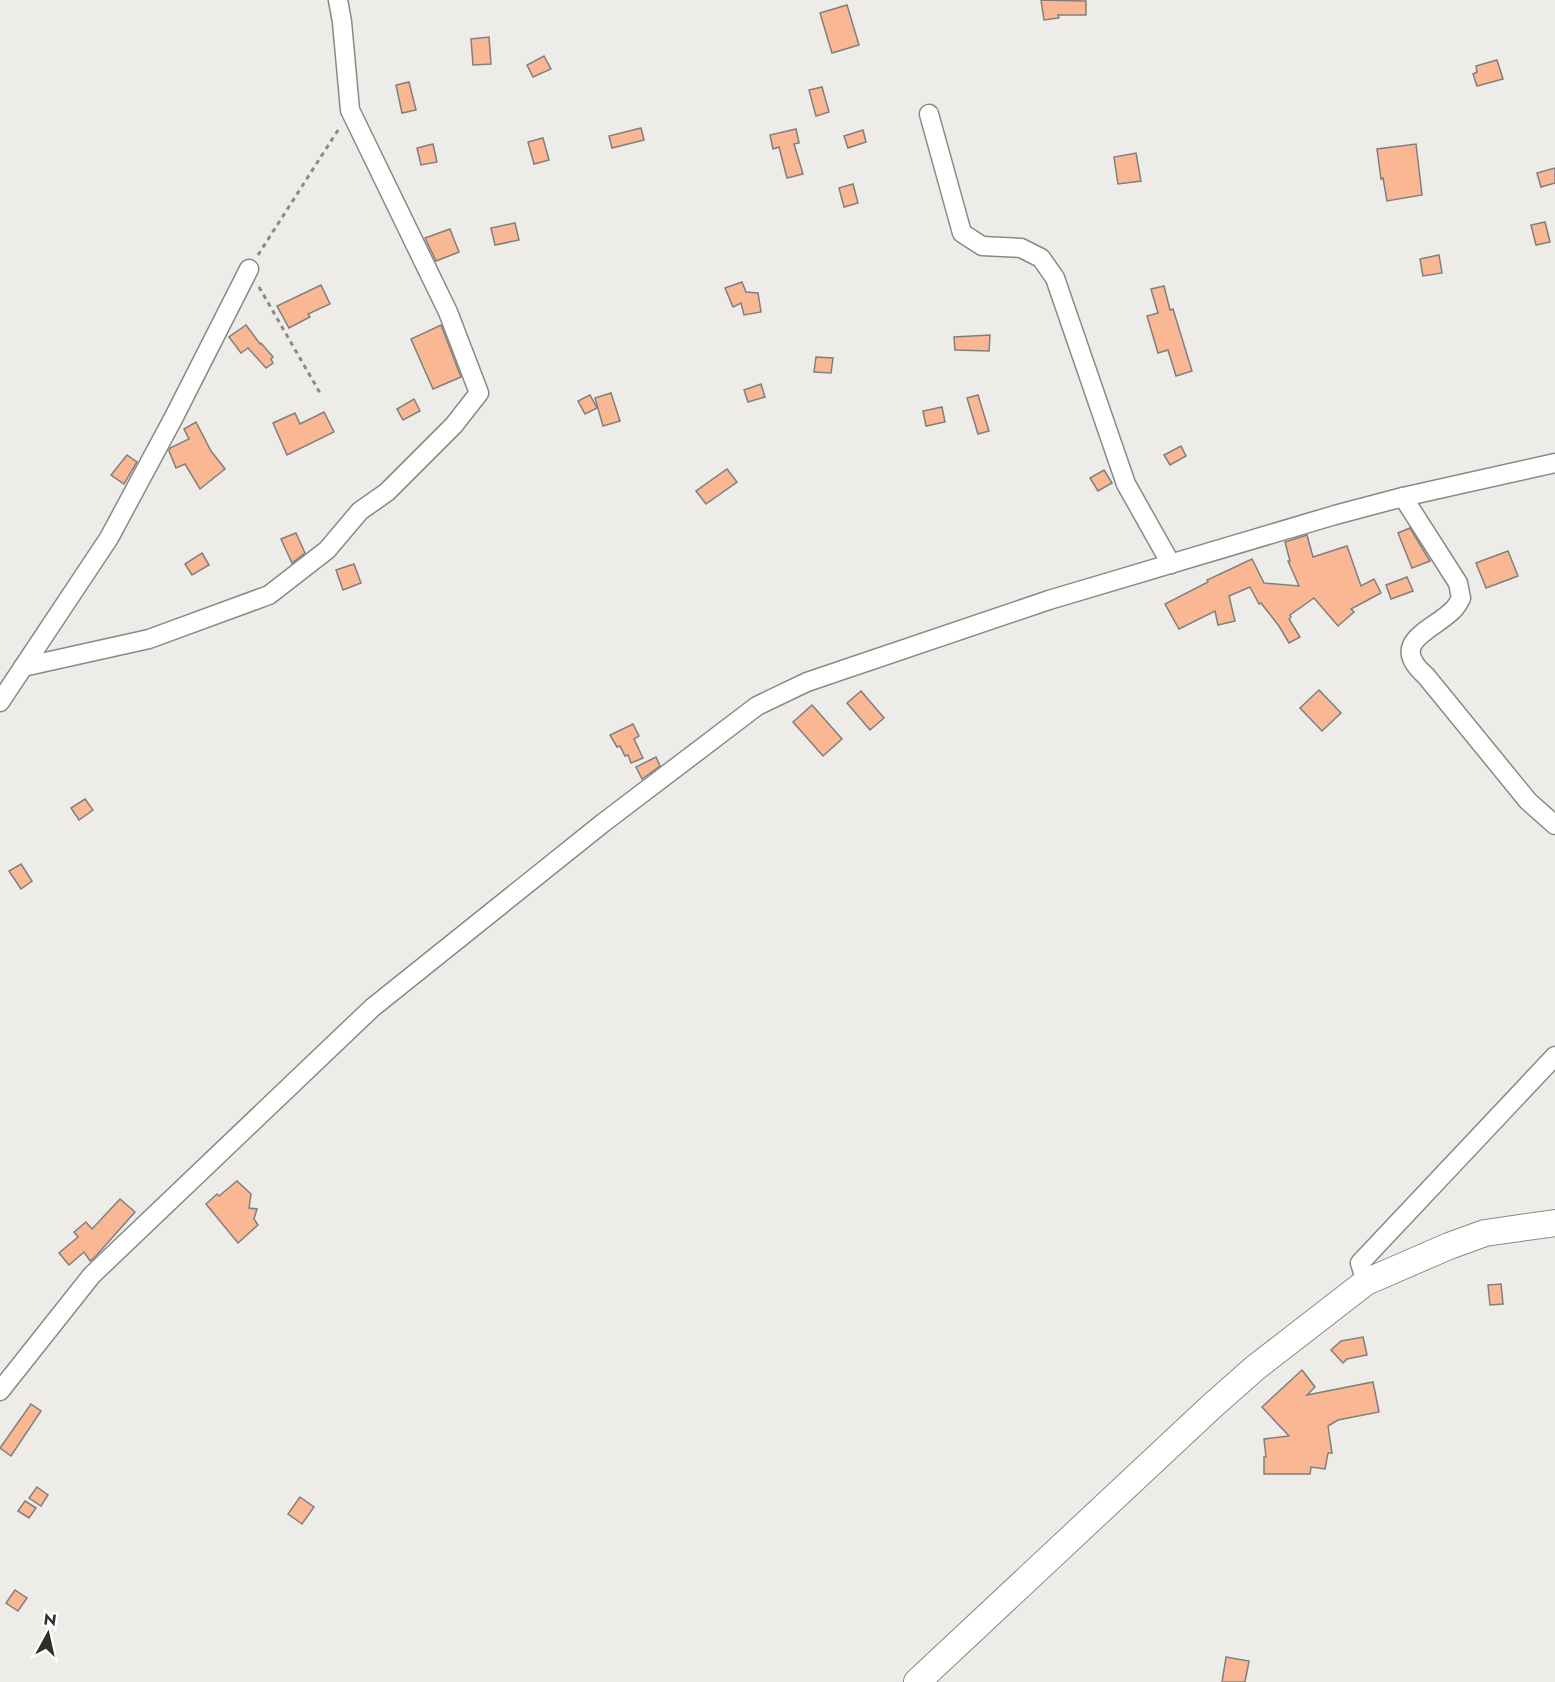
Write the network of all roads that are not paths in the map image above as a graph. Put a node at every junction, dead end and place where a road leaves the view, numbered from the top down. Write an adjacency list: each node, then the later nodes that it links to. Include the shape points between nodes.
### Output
1 (338, 0): 7 (street, via 350,110 448,312 479,393 454,425 387,492 360,511 327,550 269,595 149,639)
2 (929, 114): 6 (street, via 962,233 982,246 1021,248 1041,258 1055,278 1126,484)
3 (249, 269): 7 (street, via 109,538)
4 (1555, 463): 5 (street)
5 (1403, 497): 6 (street); 9 (street, via 1458,583 1461,598 1454,609 1414,640 1410,653 1416,667 1528,801)
6 (1171, 564): 13 (street, via 1049,600 807,682 757,706 372,1008 92,1275)
7 (23, 667): 8 (street)
8 (0, 702)
9 (1555, 825)
10 (1555, 1056): 12 (street, via 1360,1263)
11 (1555, 1222): 12 (main road, via 1485,1233)
12 (1366, 1282): 14 (main road, via 1212,1406)
13 (0, 1391)
14 (917, 1682)

